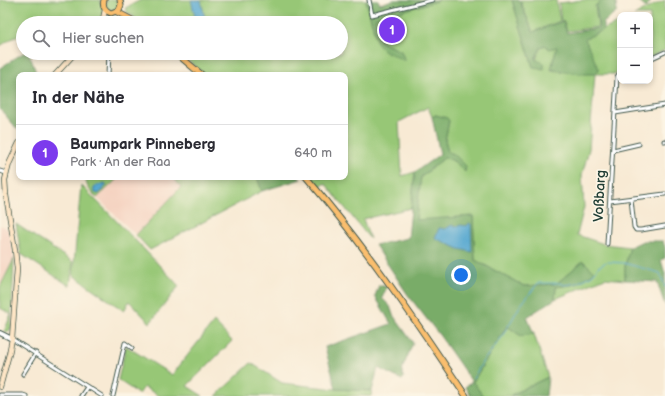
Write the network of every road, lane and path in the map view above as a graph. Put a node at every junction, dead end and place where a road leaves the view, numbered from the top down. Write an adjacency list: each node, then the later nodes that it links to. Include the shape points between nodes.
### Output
1 (103, 0): 5 (main road)
2 (120, 0): 6 (main road)
3 (369, 0): 4 (street, via 372,15)
4 (432, 0)
5 (105, 10): 6 (main road); 7 (main road)
6 (114, 12): 8 (main road); 9 (street); 10 (main road)
7 (104, 16)
8 (110, 16)
9 (113, 16)
10 (123, 16)
11 (665, 52): 12 (street)
12 (653, 57)
13 (69, 60): 16 (main road)
14 (109, 60): 17 (street)
15 (184, 60): 18 (main road)
16 (58, 72)
17 (108, 72)
18 (198, 72)
19 (617, 76): 21 (street, Voßbarg)
20 (665, 105): 21 (street)
21 (615, 114): 24 (street, Voßbarg)
22 (639, 144): 24 (street, Voßbarg)
23 (16, 150): 26 (main road)
24 (613, 150): 30 (street, Voßbarg)
25 (0, 171): 26 (street)
26 (6, 173): 34 (main road, via 5,191 17,269)
27 (308, 180): 45 (main road, via 392,286)
28 (665, 194): 29 (street)
29 (631, 199): 30 (street); 31 (street, via 636,230)
30 (610, 201): 32 (street, Voßbarg)
31 (665, 226)
32 (608, 244)
33 (0, 333): 34 (street)
34 (12, 339): 36 (street); 38 (main road)
35 (132, 348): 44 (street, via 125,343)
36 (36, 353): 37 (street); 39 (street)
37 (23, 374)
38 (0, 387)
39 (87, 387): 42 (street); 43 (street)
40 (0, 395): 41 (street)
41 (26, 396)
42 (81, 396)
43 (102, 396)
44 (113, 396)
45 (466, 396)

